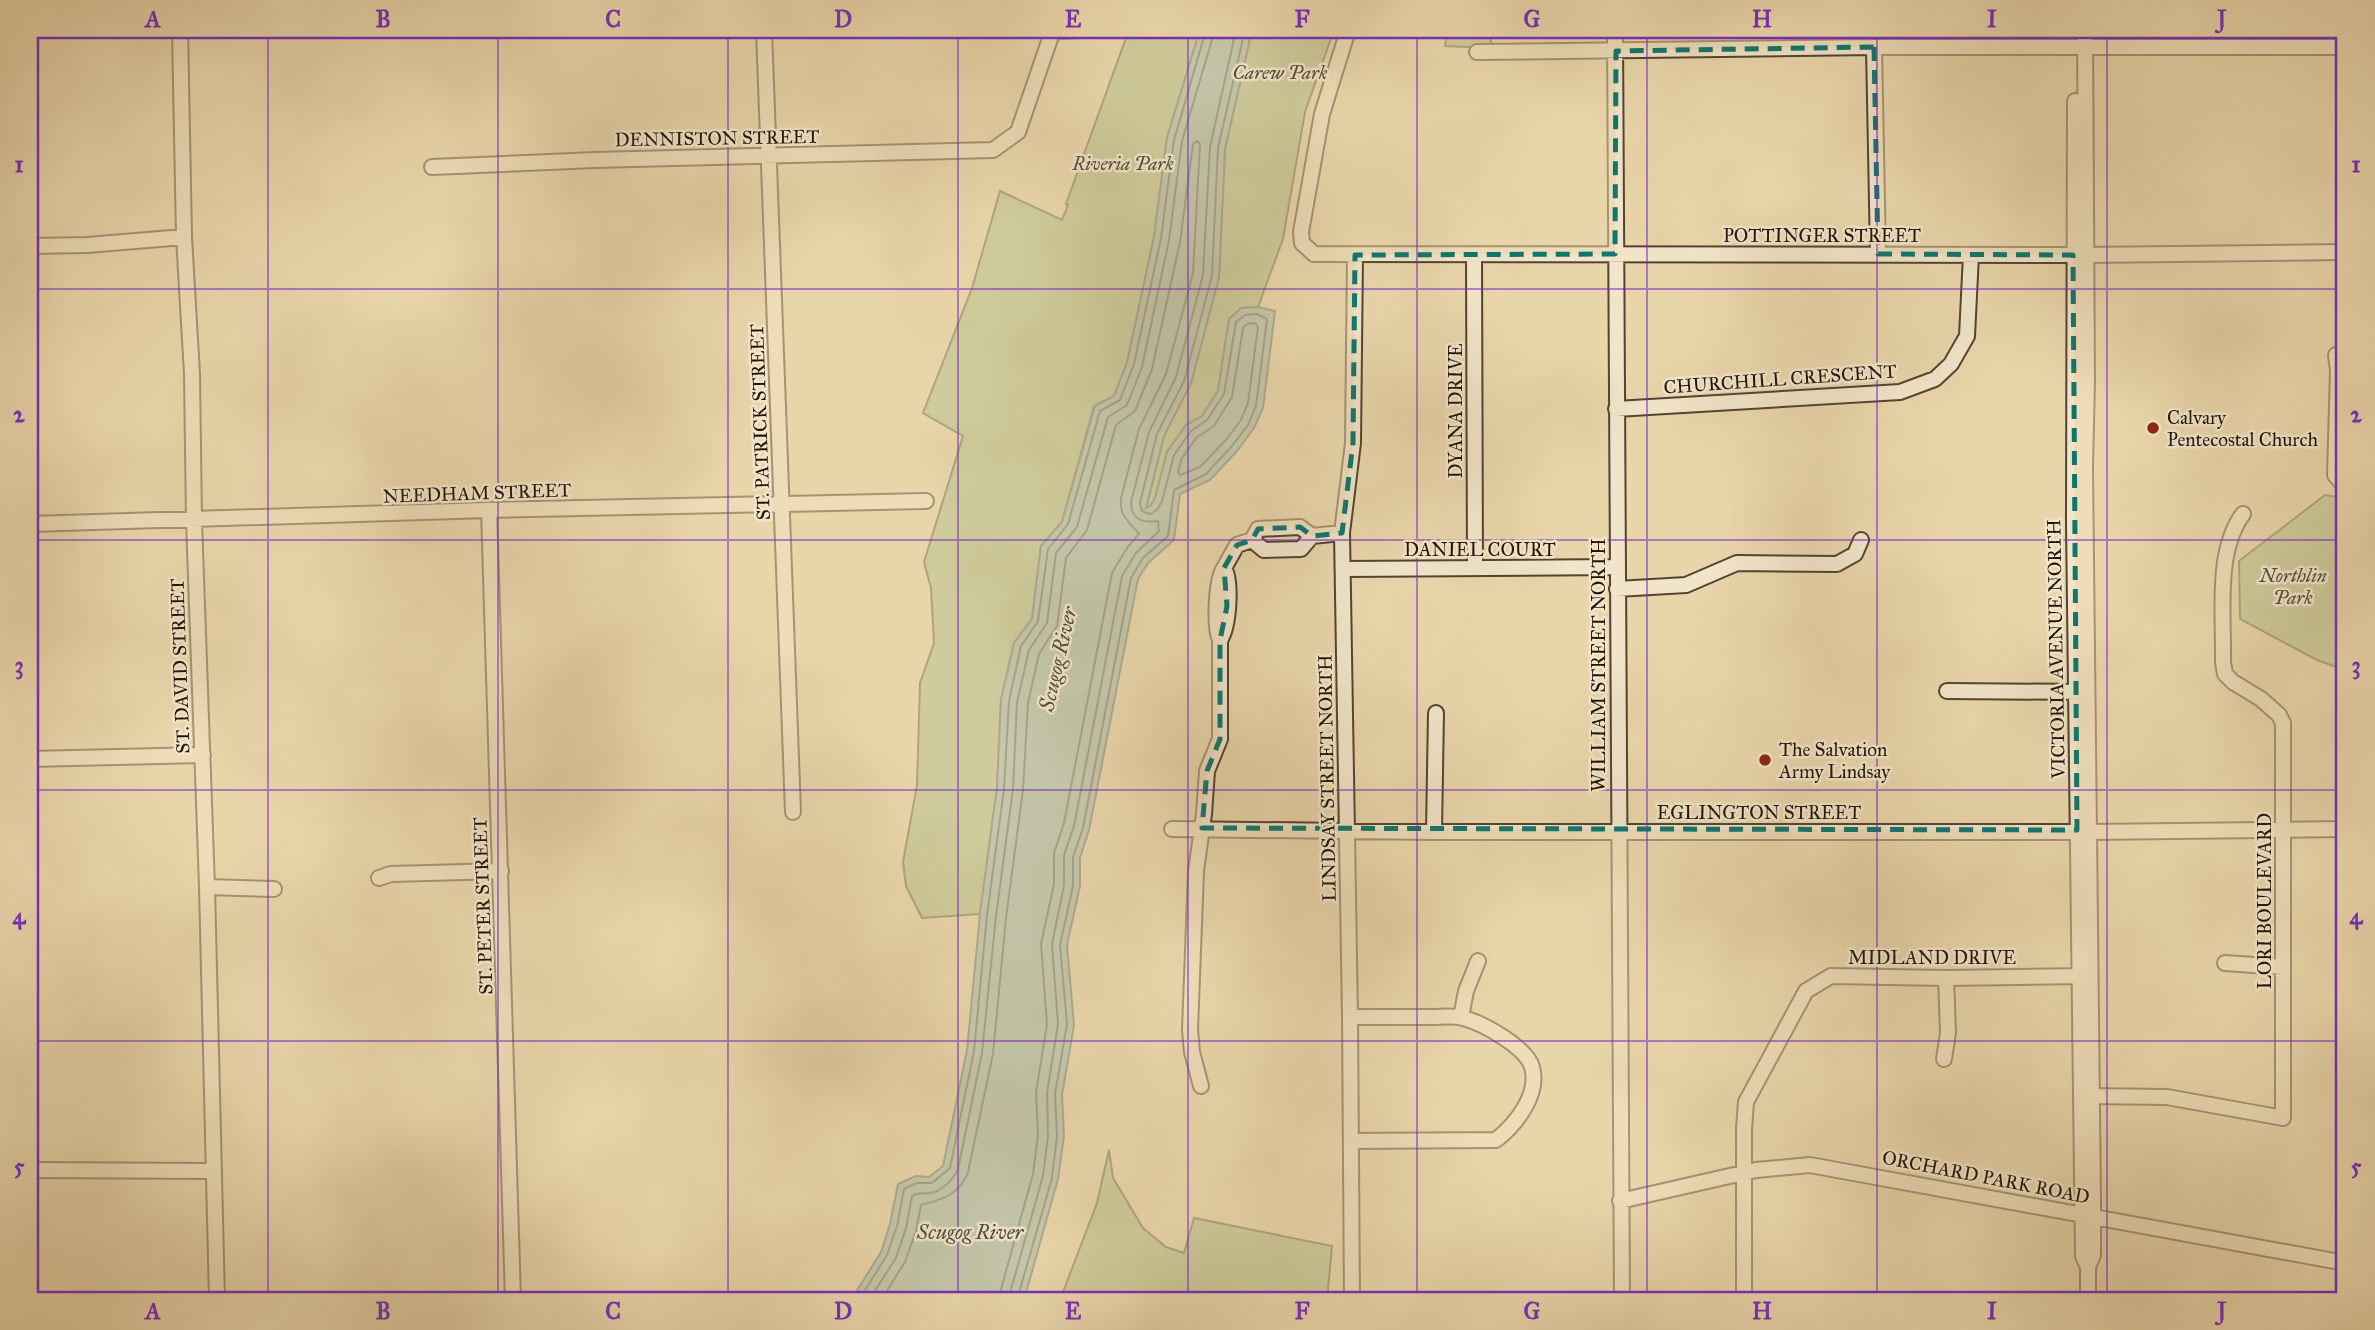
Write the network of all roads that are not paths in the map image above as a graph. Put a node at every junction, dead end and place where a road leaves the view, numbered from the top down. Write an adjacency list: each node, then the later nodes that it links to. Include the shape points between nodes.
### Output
1 (180, 30): 15 (street, ST. DAVID STREET)
2 (764, 30): 13 (street, ST. PATRICK STREET)
3 (1053, 30): 13 (street, DENNISTON STREET, via 1018,132 993,150)
4 (1348, 30): 20 (street, POTTINGER STREET, via 1322,114 1301,232 1302,243 1314,254)
5 (1615, 30): 11 (street, WILLIAM STREET NORTH)
6 (2076, 30): 10 (street, VICTORIA AVENUE NORTH)
7 (2085, 30): 10 (street, VICTORIA AVENUE NORTH)
8 (1874, 47): 10 (street); 11 (street); 19 (street)
9 (2345, 47): 10 (street)
10 (2080, 48): 23 (street, VICTORIA AVENUE NORTH)
11 (1616, 51): 12 (street); 18 (street, WILLIAM STREET NORTH)
12 (1477, 52)
13 (768, 156): 14 (street, DENNISTON STREET); 29 (street, ST. PATRICK STREET)
14 (432, 167)
15 (184, 237): 16 (street); 32 (street, ST. DAVID STREET)
16 (30, 246)
17 (2345, 252): 23 (street, POTTINGER STREET)
18 (1616, 254): 19 (street, POTTINGER STREET); 21 (street, POTTINGER STREET); 26 (street, WILLIAM STREET NORTH)
19 (1878, 254): 22 (street, POTTINGER STREET)
20 (1355, 255): 21 (street, POTTINGER STREET); 34 (street, LINDSAY STREET NORTH, via 1353,443)
21 (1474, 255): 38 (street, DYANA DRIVE)
22 (1972, 255): 23 (street, POTTINGER STREET); 26 (street, CHURCHILL CRESCENT, via 1967,336 1936,379 1900,392)
23 (2079, 255): 43 (street, VICTORIA AVENUE NORTH)
24 (2336, 355): 25 (street)
25 (2342, 370): 27 (street, via 2335,475)
26 (1616, 409): 39 (street, WILLIAM STREET NORTH)
27 (2345, 486)
28 (926, 501): 29 (street, NEEDHAM STREET)
29 (783, 505): 30 (street, NEEDHAM STREET); 47 (street, ST. PATRICK STREET)
30 (489, 510): 32 (street, NEEDHAM STREET); 56 (street, ST. PETER STREET)
31 (2243, 514): 51 (street, LORI BOULEVARD, via 2234,525 2224,558 2223,662 2225,674 2266,703 2283,723)
32 (194, 521): 33 (street, NEEDHAM STREET); 45 (street, ST. DAVID STREET)
33 (30, 524)
34 (1342, 533): 35 (street); 40 (street, LINDSAY STREET NORTH)
35 (1312, 536): 36 (street, via 1300,527 1258,529); 36 (street, via 1301,549 1264,550)
36 (1252, 540): 48 (street, via 1237,545 1224,568 1229,576 1222,606 1225,632 1220,640 1220,739 1207,771)
37 (1861, 540): 41 (street, via 1855,554 1837,565 1737,564 1686,585)
38 (1475, 567): 39 (street, DANIEL COURT); 40 (street, DANIEL COURT)
39 (1618, 567): 41 (street, WILLIAM STREET NORTH)
40 (1344, 569): 52 (street, LINDSAY STREET NORTH)
41 (1618, 589): 55 (street, WILLIAM STREET NORTH)
42 (1947, 691): 43 (street)
43 (2083, 692): 53 (street, VICTORIA AVENUE NORTH)
44 (1436, 713): 54 (street)
45 (203, 755): 46 (street); 58 (street, ST. DAVID STREET)
46 (30, 759)
47 (793, 812)
48 (1202, 828): 49 (street, EGLINGTON STREET); 52 (street, EGLINGTON STREET); 68 (street, via 1190,1019)
49 (1172, 829)
50 (2345, 829): 51 (street, EGLINGTON STREET)
51 (2282, 830): 53 (street, EGLINGTON STREET); 62 (street, LORI BOULEVARD)
52 (1346, 831): 54 (street, EGLINGTON STREET); 65 (street, LINDSAY STREET NORTH)
53 (2083, 831): 55 (street, EGLINGTON STREET); 63 (street, VICTORIA AVENUE NORTH)
54 (1434, 832): 55 (street, EGLINGTON STREET)
55 (1618, 832): 74 (street, WILLIAM STREET NORTH)
56 (501, 871): 57 (street); 78 (street, ST. PETER STREET)
57 (379, 878)
58 (207, 887): 59 (street); 72 (street, ST. DAVID STREET)
59 (274, 889)
60 (1478, 961): 66 (street)
61 (2225, 963): 62 (street)
62 (2283, 967): 69 (street, LORI BOULEVARD, via 2283,1118 2167,1097)
63 (2086, 976): 64 (street, MIDLAND DRIVE); 69 (street, VICTORIA AVENUE NORTH)
64 (1946, 978): 67 (street); 73 (street, MIDLAND DRIVE, via 1831,976 1806,991 1746,1102)
65 (1350, 1017): 66 (street); 70 (street, LINDSAY STREET NORTH)
66 (1461, 1017): 70 (street, via 1485,1026 1517,1048 1532,1066 1533,1085 1511,1129 1496,1140)
67 (1944, 1059)
68 (1201, 1086)
69 (2086, 1097): 75 (street, VICTORIA AVENUE NORTH)
70 (1351, 1141): 79 (street, LINDSAY STREET NORTH)
71 (30, 1170): 72 (street)
72 (214, 1171): 77 (street, ST. DAVID STREET)
73 (1744, 1173): 74 (street, ORCHARD PARK ROAD); 75 (street, ORCHARD PARK ROAD, via 1810,1164); 81 (street, MIDLAND DRIVE)
74 (1620, 1201): 80 (street, WILLIAM STREET NORTH)
75 (2088, 1216): 76 (street, ORCHARD PARK ROAD); 82 (street, VICTORIA AVENUE NORTH, via 2083,1256 2088,1267)
76 (2345, 1263)
77 (217, 1300)
78 (513, 1300)
79 (1352, 1300)
80 (1622, 1300)
81 (1744, 1300)
82 (2088, 1300)

